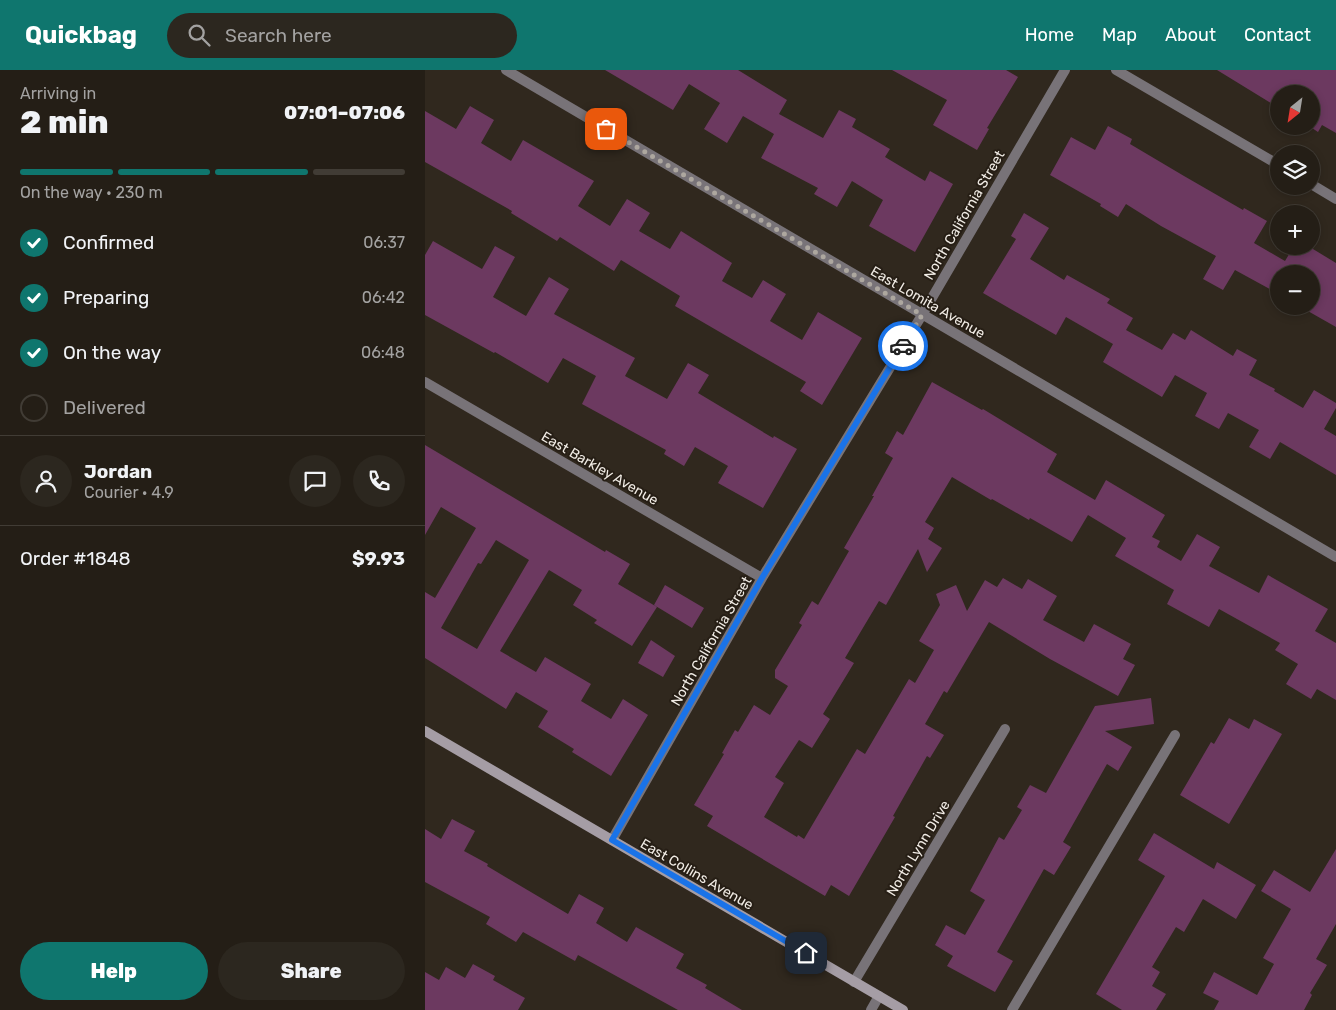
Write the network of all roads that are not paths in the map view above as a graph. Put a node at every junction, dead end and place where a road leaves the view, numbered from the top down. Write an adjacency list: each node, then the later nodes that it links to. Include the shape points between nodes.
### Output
1 (507, 70): 7 (street, East Lomita Avenue)
2 (1065, 70): 7 (street, North California Street)
3 (1116, 70): 4 (street)
4 (1270, 160)
5 (1320, 189): 6 (street)
6 (1336, 199)
7 (922, 315): 9 (street, East Lomita Avenue); 10 (street, North California Street)
8 (425, 382): 10 (street, East Barkley Avenue)
9 (1336, 557)
10 (762, 578): 14 (street, North California Street)
11 (1005, 729): 15 (street, North Lynn Drive)
12 (425, 731): 14 (street, East Collins Avenue)
13 (1175, 735): 19 (street)
14 (612, 840): 15 (street, East Collins Avenue)
15 (854, 982): 16 (street, East Collins Avenue)
16 (879, 996): 17 (street); 18 (street, East Collins Avenue)
17 (871, 1010)
18 (903, 1010)
19 (1011, 1010)

